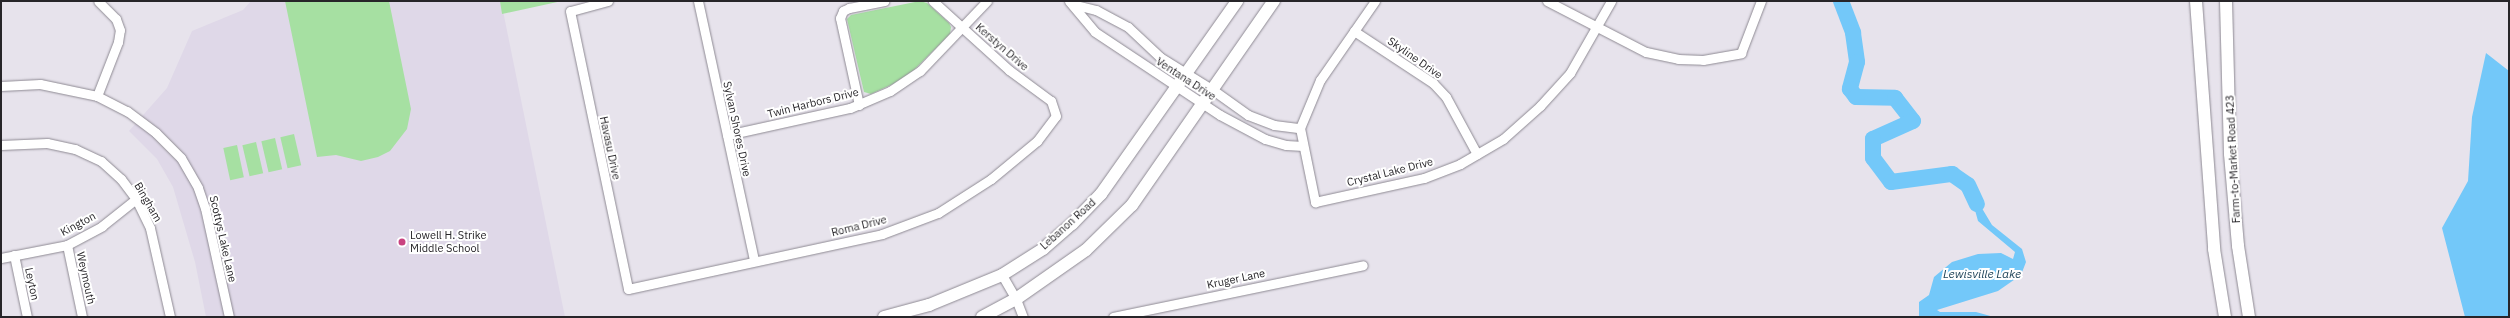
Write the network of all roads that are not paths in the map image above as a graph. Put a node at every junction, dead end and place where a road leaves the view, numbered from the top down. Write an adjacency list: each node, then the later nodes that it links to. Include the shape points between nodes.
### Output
1 (98, 1): 23 (street, via 116,18 120,30 118,42)
2 (608, 1): 39 (street, Havasu Drive, via 570,11)
3 (698, 1): 28 (street, Sylvan Shores Drive)
4 (884, 1): 24 (street, via 843,11 840,22)
5 (933, 1): 17 (street, Kerstyn Drive)
6 (987, 1): 17 (street, Twin Harbors Drive)
7 (1237, 1): 19 (main road, Lebanon Road)
8 (1274, 1): 22 (main road)
9 (1375, 1): 18 (street)
10 (1547, 1): 16 (street)
11 (1611, 1): 16 (street, Crystal Lake Drive)
12 (1761, 1): 16 (street, via 1741,53 1703,60 1678,59 1646,52)
13 (2196, 1): 49 (main road, via 2213,241)
14 (2226, 1): 50 (main road, Farm-to-Market Road 423, via 2230,154 2238,246)
15 (1070, 2): 19 (street, Ventana Drive, via 1096,10 1128,27 1160,56); 21 (street, Ventana Drive, via 1095,32)
16 (1598, 26): 31 (street, Crystal Lake Drive, via 1570,73 1540,106 1503,139)
17 (963, 28): 24 (street, Twin Harbors Drive, via 920,71 890,91); 26 (street, Kerstyn Drive, via 1009,70 1051,101)
18 (1354, 31): 27 (street, via 1320,80); 31 (street, Skyline Drive, via 1433,83 1446,97)
19 (1187, 74): 21 (main road, Lebanon Road); 22 (street, Ventana Drive)
20 (1, 86): 23 (street, Scottys Lake Lane, via 40,84)
21 (1177, 88): 25 (street, Ventana Drive); 38 (main road, Lebanon Road, via 1102,194 1043,249)
22 (1213, 90): 25 (main road); 27 (street, Ventana Drive, via 1248,115 1274,126)
23 (97, 96): 44 (street, Scottys Lake Lane, via 127,111 156,133 181,158 190,172 205,208)
24 (859, 105): 28 (street, Twin Harbors Drive)
25 (1203, 105): 30 (street, Ventana Drive, via 1264,139 1286,145); 40 (main road, via 1132,205 1086,250)
26 (1056, 109): 36 (street, Roma Drive, via 1056,116 1037,141 991,179 938,213 882,234)
27 (1300, 128): 30 (street)
28 (727, 135): 36 (street, Sylvan Shores Drive)
29 (1, 145): 32 (street, Bingham, via 47,143 75,149 101,161 121,179)
30 (1303, 146): 31 (street, Crystal Lake Drive, via 1315,202 1424,178 1460,164)
31 (1477, 154)
32 (136, 199): 33 (street, Kington, via 102,226); 43 (street, Bingham, via 150,228)
33 (67, 245): 34 (street, Kington); 42 (street, Weymouth)
34 (14, 255): 35 (street, Kington); 41 (street, Leyton)
35 (1, 258)
36 (754, 261): 39 (street, Roma Drive)
37 (1363, 265): 48 (street, Kruger Lane)
38 (1002, 275): 40 (street); 45 (main road, Lebanon Road, via 929,305)
39 (628, 289)
40 (1016, 299): 46 (main road); 47 (street)
41 (27, 317)
42 (82, 317)
43 (170, 317)
44 (229, 317)
45 (884, 317)
46 (982, 317)
47 (1023, 317)
48 (1113, 317)
49 (2225, 317)
50 (2250, 317)

